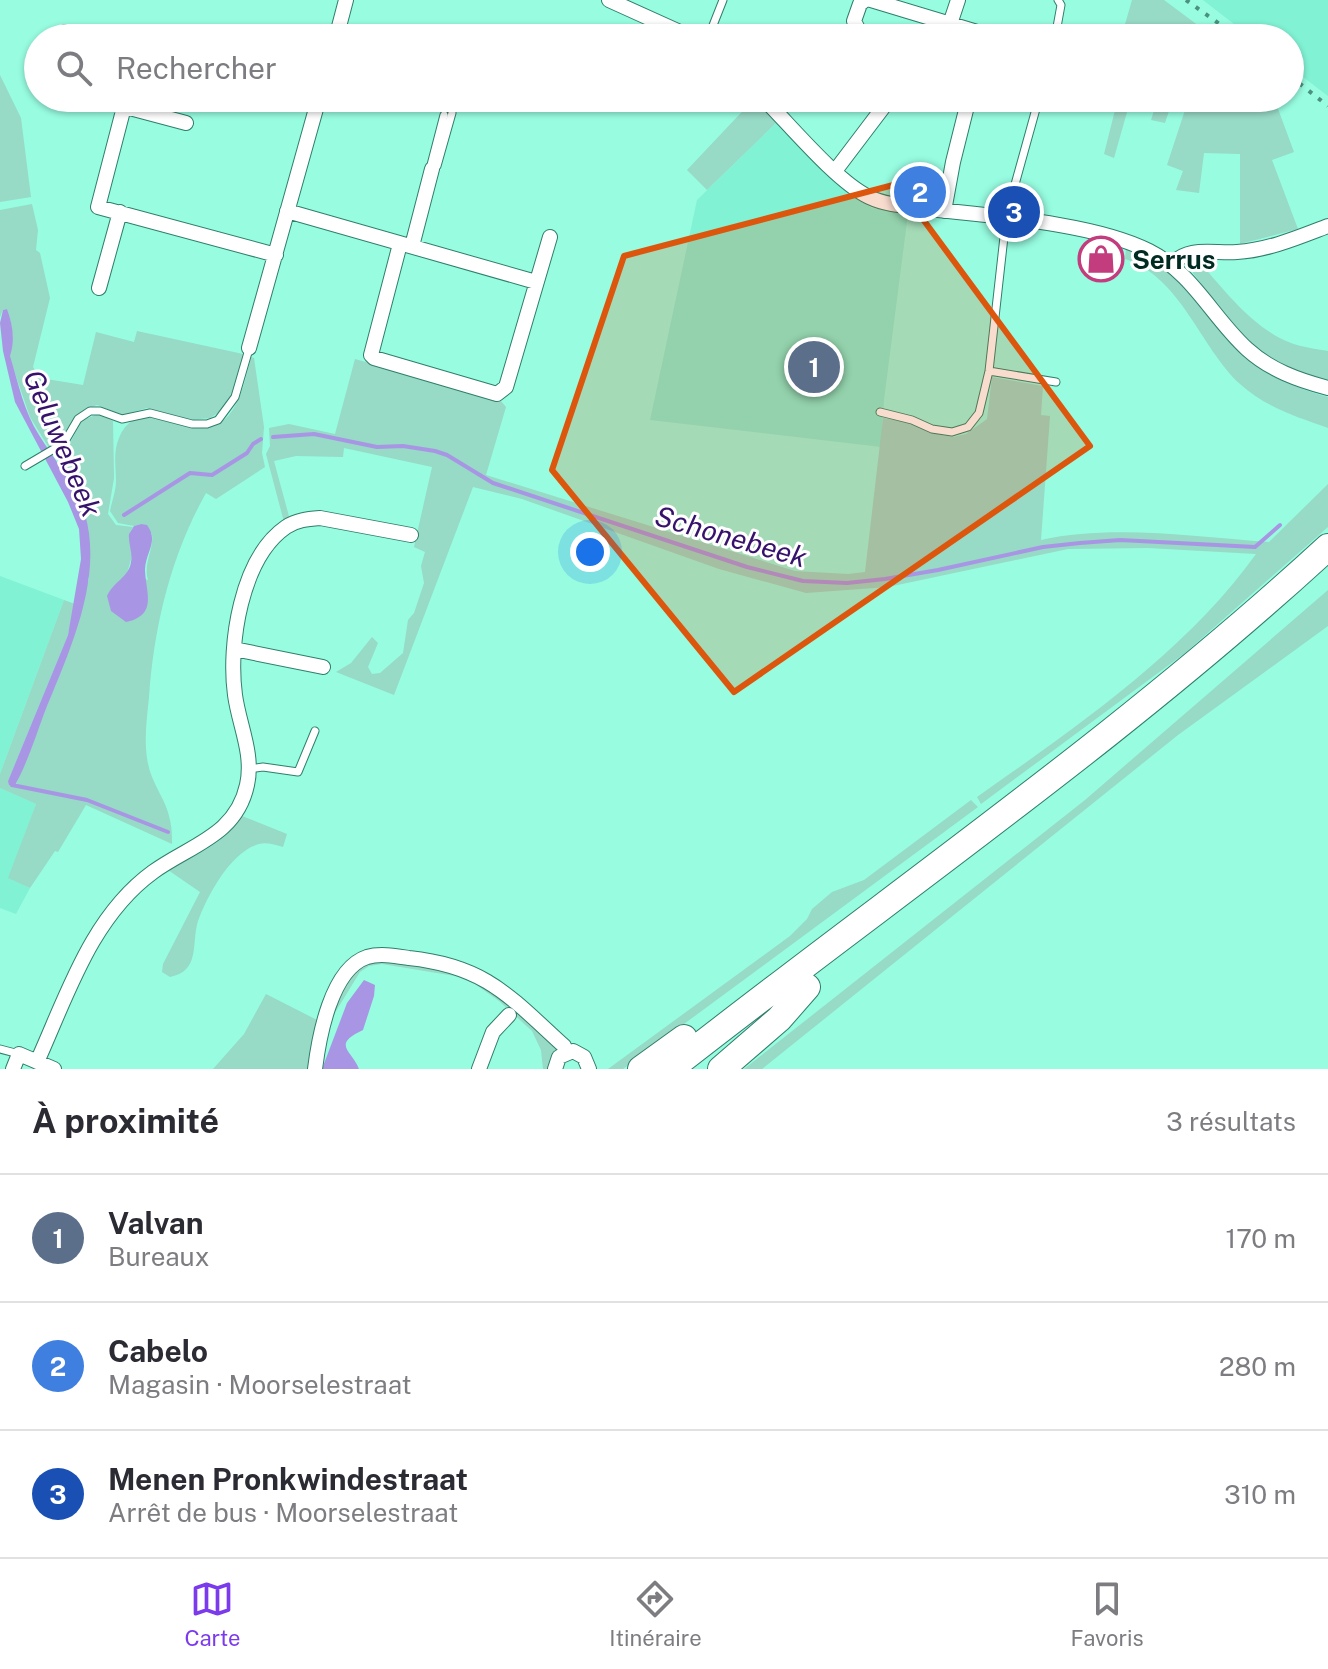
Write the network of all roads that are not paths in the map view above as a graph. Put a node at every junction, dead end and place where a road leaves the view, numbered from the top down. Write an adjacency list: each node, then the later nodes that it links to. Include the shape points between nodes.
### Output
1 (346, 0): 7 (street)
2 (723, 0): 9 (lane)
3 (868, 0): 10 (street, via 860,4); 11 (street)
4 (958, 0): 11 (street)
5 (1058, 0): 12 (lane)
6 (614, 1): 8 (street)
7 (340, 24)
8 (663, 24)
9 (714, 24)
10 (856, 24)
11 (950, 24)
12 (1058, 24)
13 (123, 112): 26 (street, via 98,207)
14 (143, 112): 21 (street)
15 (315, 112): 24 (street)
16 (777, 112): 23 (street)
17 (879, 112): 23 (street)
18 (966, 112): 25 (street)
19 (1035, 112): 27 (lane)
20 (448, 114): 22 (lane)
21 (186, 123)
22 (432, 169): 30 (street)
23 (835, 171): 25 (street, via 869,197)
24 (287, 211): 30 (street); 31 (street)
25 (944, 211): 27 (street)
26 (120, 212): 31 (street); 34 (street)
27 (1007, 219): 32 (street, via 1126,240); 36 (lane)
28 (1328, 226): 32 (street, via 1276,245 1186,254)
29 (550, 237): 33 (street)
30 (406, 245): 33 (street); 33 (street, via 371,355 493,394 506,387)
31 (276, 255): 35 (street)
32 (1172, 265): 38 (street, via 1262,361)
33 (536, 282)
34 (99, 288)
35 (249, 348): 40 (lane, via 235,397 218,420 192,424 150,413 122,419 90,411 78,419 64,443)
36 (989, 371): 37 (lane); 39 (lane, via 979,413 968,427 952,432 932,429)
37 (1056, 382)
38 (1328, 388)
39 (880, 412)
40 (25, 466)
41 (411, 535): 44 (street, via 320,518 284,528 253,567)
42 (1328, 547): 48 (highway, via 1149,701)
43 (1328, 572): 49 (highway, via 1160,715)
44 (234, 649): 45 (street); 47 (street, via 235,696)
45 (323, 667)
46 (315, 731): 47 (lane, via 298,772)
47 (249, 769): 54 (street, via 233,819 206,842 152,873 109,917 87,951)
48 (964, 845): 61 (highway, via 944,848); 62 (highway)
49 (807, 987): 63 (highway); 64 (highway)
50 (509, 1015): 58 (street, via 493,1032)
51 (0, 1049): 53 (lane)
52 (566, 1052): 57 (street, via 512,999 473,972 424,959 371,956 350,969 330,1001); 59 (street); 60 (street, via 579,1053)
53 (19, 1054): 54 (street); 55 (street)
54 (37, 1062): 56 (street)
55 (13, 1069)
56 (54, 1069)
57 (315, 1069)
58 (479, 1069)
59 (555, 1069)
60 (589, 1069)
61 (641, 1069)
62 (670, 1069)
63 (700, 1069)
64 (721, 1069)

